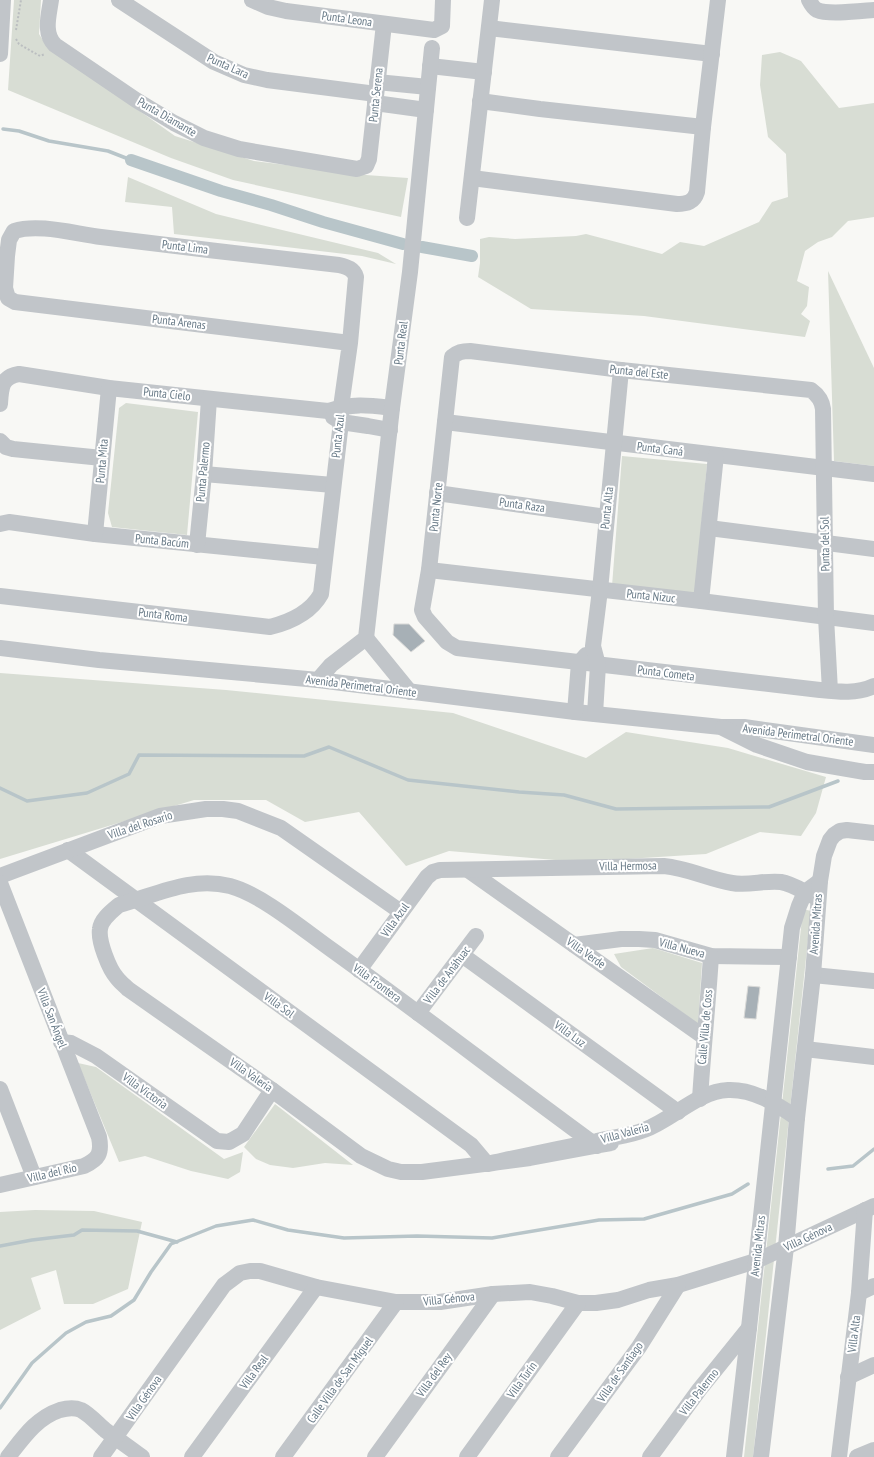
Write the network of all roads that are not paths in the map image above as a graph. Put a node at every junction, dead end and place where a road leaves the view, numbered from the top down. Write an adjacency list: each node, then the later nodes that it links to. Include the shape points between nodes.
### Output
1 (3, 0): 13 (street)
2 (51, 0): 22 (street, Punta Diamante, via 48,28 54,43 155,112 188,131 247,150 357,169)
3 (119, 0): 18 (street, Punta Lara, via 214,62 244,76)
4 (252, 0): 10 (street, Punta Leona, via 286,11)
5 (443, 0): 10 (street, Punta Leona, via 442,26 434,30)
6 (492, 0): 11 (street)
7 (718, 0): 14 (street)
8 (809, 0): 9 (street, via 813,7 827,12)
9 (874, 10)
10 (384, 24): 18 (street, Punta Serena)
11 (489, 28): 14 (street); 16 (street)
12 (432, 48): 15 (street, Punta Real)
13 (0, 54)
14 (712, 54): 21 (street)
15 (430, 66): 16 (street); 17 (street, Punta Real)
16 (484, 72): 19 (street)
17 (428, 88): 18 (street); 20 (street, Punta Real)
18 (376, 93): 20 (street); 22 (street, Punta Serena, via 370,152)
19 (480, 101): 21 (street); 23 (street)
20 (426, 110): 34 (street, Punta Real, via 410,272)
21 (703, 126): 23 (street, via 697,192 694,200 687,203 678,204)
22 (366, 166)
23 (472, 178): 24 (street)
24 (467, 218)
25 (354, 272): 26 (street, Punta Lima, via 339,265 22,228 14,231 9,240 5,288); 27 (street, Punta Azul, via 356,277)
26 (8, 298): 27 (street, Punta Arenas, via 15,302)
27 (350, 343): 35 (street, Punta Azul)
28 (457, 353): 29 (street, Punta del Este, via 470,351); 36 (street, Punta Norte, via 452,357)
29 (622, 370): 31 (street, Punta del Este, via 811,390); 39 (street, Punta Alta)
30 (109, 388): 32 (street, Punta Cielo); 33 (street, Punta Cielo, via 19,374 7,377 2,386); 41 (street, Punta Mita)
31 (819, 397): 42 (street, Punta del Sol, via 823,409)
32 (209, 399): 35 (street, Punta Cielo); 43 (street, Punta Palermo)
33 (0, 404)
34 (392, 408): 35 (street, Punta Cielo, via 360,404); 37 (street, Punta Real)
35 (337, 413): 37 (street, Punta Cielo, via 368,426); 45 (street, Punta Azul)
36 (445, 422): 39 (street, Punta Caná); 46 (street, Punta Norte)
37 (390, 430): 62 (street, Punta Real)
38 (1, 443): 41 (street, via 13,449)
39 (614, 443): 40 (street, Punta Caná); 47 (street, Punta Alta)
40 (716, 455): 42 (street, Punta Caná); 49 (street)
41 (102, 458): 50 (street, Punta Mita)
42 (824, 468): 44 (street, Punta Caná); 51 (street, Punta del Sol)
43 (204, 474): 45 (street); 52 (street, Punta Palermo)
44 (874, 474)
45 (333, 485): 54 (street, Punta Azul)
46 (437, 494): 47 (street, Punta Raza); 55 (street, Punta Norte)
47 (606, 517): 56 (street, Punta Alta)
48 (0, 524): 50 (street, Punta Bacúm, via 9,522)
49 (709, 528): 51 (street); 59 (street)
50 (95, 534): 52 (street, Punta Bacúm)
51 (825, 542): 53 (street); 60 (street, Punta del Sol)
52 (197, 545): 54 (street, Punta Bacúm)
53 (874, 549)
54 (324, 557): 58 (street, Punta Azul, via 321,594)
55 (428, 570): 56 (street, Punta Nizuc); 65 (street, Punta Norte, via 422,610 447,642)
56 (600, 590): 59 (street, Punta Nizuc); 63 (street, Punta Alta)
57 (0, 596): 58 (street, Punta Roma, via 270,627 291,620 313,607)
58 (318, 600)
59 (701, 601): 60 (street, Punta Nizuc)
60 (826, 617): 61 (street, Punta Nizuc); 70 (street, Punta del Sol)
61 (874, 623)
62 (366, 638): 68 (street, via 332,665); 71 (street)
63 (593, 646): 66 (street); 67 (street, Punta Alta)
64 (0, 648): 68 (street, Avenida Perimetral Oriente, via 99,660)
65 (457, 648): 66 (street, Punta Cometa)
66 (579, 663): 67 (street, Punta Cometa); 72 (street)
67 (598, 665): 70 (street, Punta Cometa); 73 (street, Punta Alta)
68 (318, 680): 71 (street, Avenida Perimetral Oriente)
69 (874, 686): 70 (street, Punta Cometa, via 853,692)
70 (830, 691)
71 (410, 692): 72 (street, Avenida Perimetral Oriente)
72 (575, 712): 73 (street, Avenida Perimetral Oriente)
73 (594, 714): 74 (street, Avenida Perimetral Oriente)
74 (721, 727): 75 (street, Avenida Perimetral Oriente, via 744,727); 78 (street, Avenida Perimetral Oriente, via 757,745 807,762)
75 (810, 736): 76 (street, Avenida Perimetral Oriente); 77 (street, via 809,747 819,759)
76 (874, 745)
77 (874, 767)
78 (874, 772)
79 (874, 833): 85 (street, Avenida Mitras, via 847,830 834,835 824,856 820,881)
80 (68, 850): 83 (street, Villa del Rosario); 86 (street, Villa Sol); 87 (street, Villa del Rosario, via 170,814 206,809 238,811 280,828)
81 (468, 870): 82 (street, Villa Hermosa); 85 (street, Villa Hermosa, via 651,865 676,867 735,884 781,882); 89 (street, Villa Verde)
82 (433, 872): 87 (street, Villa Azul)
83 (0, 876)
84 (0, 883): 98 (street, Villa San Ángel)
85 (812, 896): 92 (street, Avenida Mitras, via 795,918); 94 (street, Avenida Mitras)
86 (136, 901): 93 (street, Villa Frontera, via 186,884 213,883 231,886 274,908); 102 (street, Villa Valeria, via 119,905 104,920 100,929 108,964 117,978 128,989); 109 (street, Villa Sol, via 471,1145)
87 (401, 912): 93 (street, Villa Azul)
88 (476, 936): 90 (street, Villa de Anáhuac)
89 (574, 944): 91 (street, Villa Nueva, via 621,939 655,940); 97 (street, Villa Verde)
90 (462, 955): 96 (street, Villa de Anáhuac); 105 (street, Villa Luz)
91 (711, 956): 92 (street, Villa Nueva); 97 (street, Calle Villa de Coss)
92 (789, 957): 104 (street, Avenida Mitras)
93 (359, 970): 96 (street, Villa Frontera)
94 (813, 975): 95 (street); 99 (street, Avenida Mitras)
95 (874, 981)
96 (418, 1013): 107 (street, Villa Frontera)
97 (704, 1037): 103 (street, Calle Villa de Coss)
98 (61, 1042): 102 (street, Villa Victoria, via 72,1043 96,1056 217,1141 229,1142 243,1134); 108 (street, Villa San Ángel, via 99,1137)
99 (805, 1049): 100 (street); 106 (street, Avenida Mitras)
100 (874, 1057)
101 (0, 1090): 110 (street)
102 (272, 1090): 109 (street, Villa Valeria, via 361,1156 388,1169 422,1172)
103 (700, 1099): 104 (street, Villa Valeria, via 714,1092 741,1090); 105 (street, Villa Valeria)
104 (774, 1103): 106 (street, Villa Valeria); 114 (street, Avenida Mitras)
105 (678, 1112): 107 (street, Villa Valeria, via 644,1131)
106 (797, 1118): 113 (street, Avenida Mitras)
107 (600, 1144): 109 (street, Villa Valeria)
108 (100, 1153): 110 (street, Villa del Río, via 96,1159 84,1166)
109 (487, 1164)
110 (34, 1178): 111 (street, Villa del Río)
111 (0, 1185)
112 (870, 1208): 113 (street, Villa Génova); 118 (street, Villa Alta)
113 (786, 1247): 114 (street, Villa Génova); 137 (street, Avenida Mitras)
114 (756, 1261): 115 (street, Villa Génova); 122 (street, Avenida Mitras)
115 (678, 1285): 121 (street, Villa Génova, via 649,1290 618,1300); 134 (street, Villa de Santiago, via 638,1347)
116 (874, 1286): 118 (street)
117 (316, 1287): 120 (street, Villa Génova); 125 (street, Villa Génova, via 260,1271 240,1273 231,1279 224,1285); 130 (street, Villa Real)
118 (859, 1293): 124 (street, Villa Alta)
119 (493, 1294): 120 (street, Villa Génova, via 440,1302); 121 (street, Villa Génova, via 530,1292); 132 (street, Villa del Rey)
120 (396, 1302): 131 (street, Calle Villa de San Miguel)
121 (578, 1303): 133 (street, Villa Turín)
122 (749, 1328): 135 (street, Villa Palermo); 136 (street, Avenida Mitras)
123 (874, 1365): 124 (street)
124 (848, 1377): 138 (street, Villa Alta)
125 (115, 1438): 127 (street, via 82,1411 65,1409 52,1413 28,1430); 128 (street, Villa Génova); 129 (street)
126 (874, 1450): 139 (street)
127 (8, 1457)
128 (102, 1457)
129 (142, 1457)
130 (192, 1457)
131 (283, 1457)
132 (375, 1457)
133 (467, 1457)
134 (558, 1457)
135 (650, 1457)
136 (734, 1457)
137 (761, 1457)
138 (839, 1457)
139 (857, 1457)

